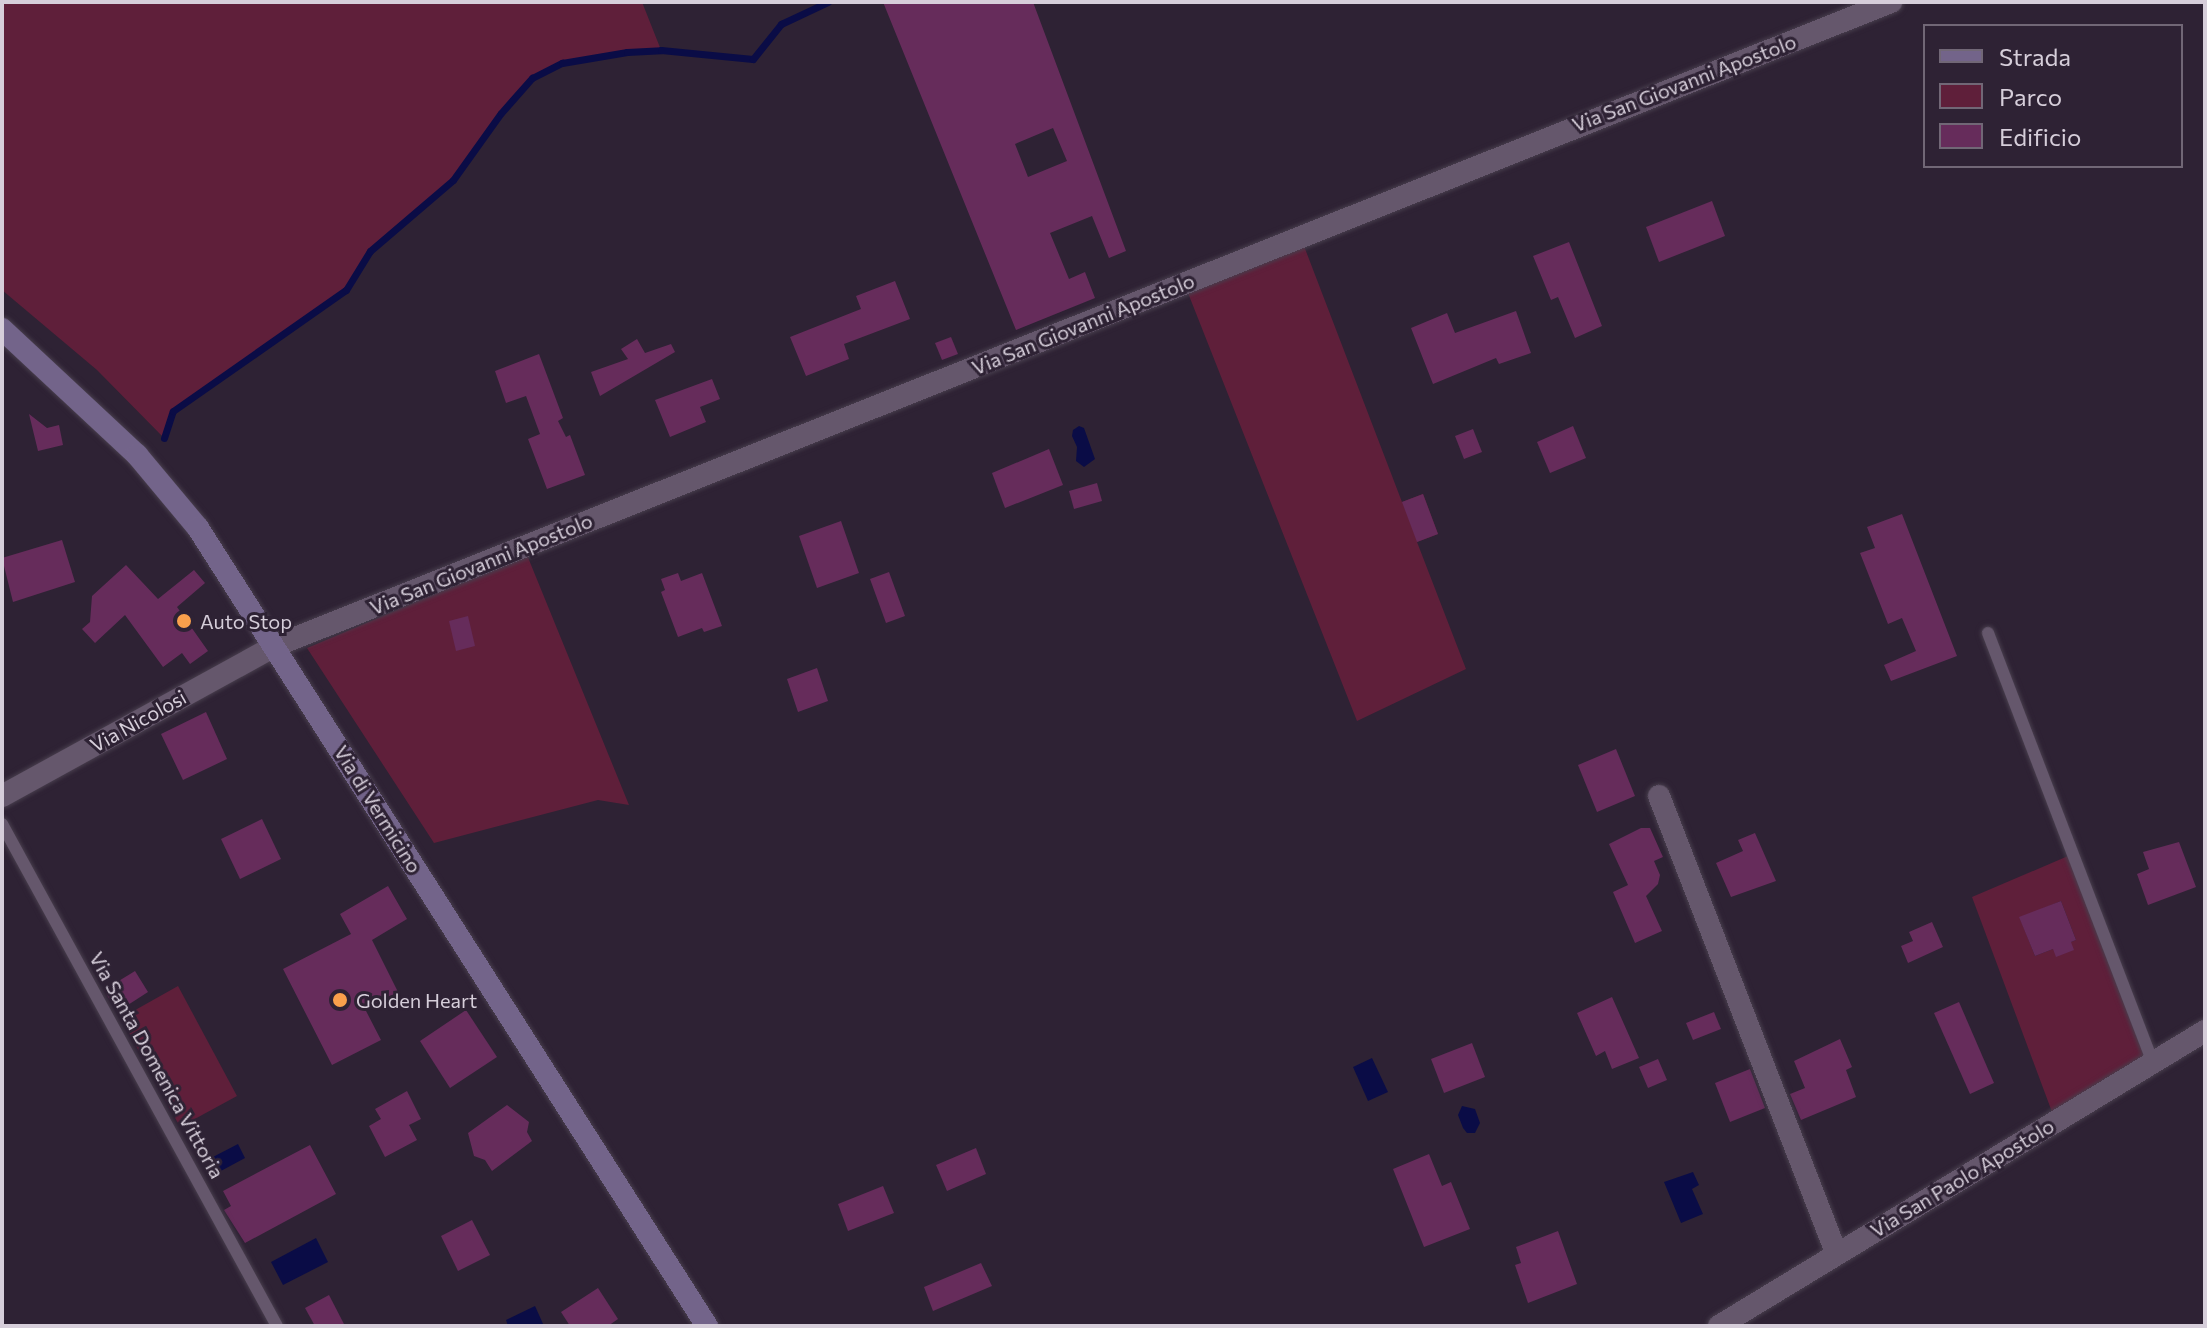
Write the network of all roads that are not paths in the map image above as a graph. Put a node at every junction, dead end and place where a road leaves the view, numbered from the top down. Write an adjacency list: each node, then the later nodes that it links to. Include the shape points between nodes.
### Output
1 (1891, 2): 4 (street, Via San Giovanni Apostolo)
2 (2, 329): 4 (main road, Via di Vermicino, via 173,494)
3 (1988, 633): 9 (lane)
4 (275, 646): 5 (street, Via Nicolosi); 12 (main road, Via di Vermicino)
5 (2, 796)
6 (1659, 796): 10 (street)
7 (2, 824): 11 (lane, Via Santa Domenica Vittoria)
8 (2205, 1031): 9 (street, Via San Paolo Apostolo)
9 (2153, 1063): 10 (street, Via San Paolo Apostolo)
10 (1837, 1254): 13 (street, Via San Paolo Apostolo)
11 (277, 1326)
12 (707, 1326)
13 (1719, 1326)

